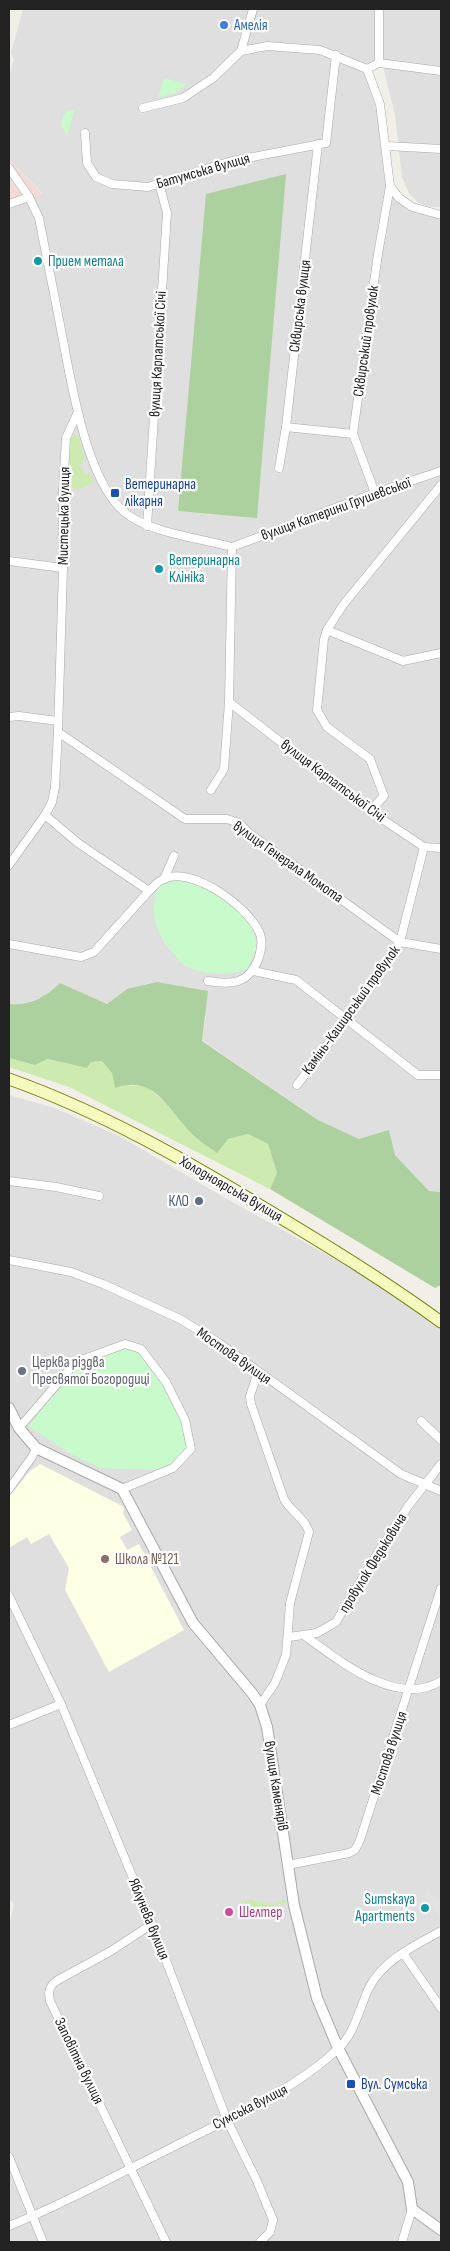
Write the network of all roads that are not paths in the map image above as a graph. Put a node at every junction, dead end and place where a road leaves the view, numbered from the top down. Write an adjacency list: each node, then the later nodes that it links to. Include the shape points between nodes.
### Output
1 (253, 9): 3 (street)
2 (379, 9): 5 (street)
3 (241, 51): 4 (street, via 266,46); 8 (street, via 213,78 183,98)
4 (336, 54): 6 (street); 10 (street, Сквирська вулиця)
5 (379, 63): 6 (street); 7 (street)
6 (367, 68): 11 (street, Сквирський провулок, via 380,104)
7 (441, 71)
8 (143, 108)
9 (85, 133): 14 (street, Батумська вулиця, via 88,162 96,177 112,184 148,187)
10 (322, 143): 14 (street, Батумська вулиця, via 232,161); 20 (street, Сквирська вулиця)
11 (387, 146): 12 (street); 15 (street, Сквирський провулок)
12 (441, 149)
13 (9, 168): 16 (street)
14 (159, 183): 26 (street, вулиця Карпатської Січі, via 167,213)
15 (390, 186): 18 (street, via 399,198 412,206); 21 (street, Сквирський провулок)
16 (29, 197): 17 (street); 19 (street, via 39,218)
17 (9, 204)
18 (441, 215)
19 (78, 414): 26 (street, via 106,490 129,516); 29 (street, Мистецька вулиця, via 66,438 62,491)
20 (286, 427): 21 (street); 22 (street, Сквирська вулиця)
21 (353, 434): 25 (street, Сквирський провулок)
22 (278, 468)
23 (441, 471): 25 (street, вулиця Катерини Грушевської)
24 (441, 485): 30 (street, вулиця Катерини Грушевської, via 343,605)
25 (375, 493): 27 (street, вулиця Катерини Грушевської)
26 (147, 526): 27 (street)
27 (232, 547): 32 (street)
28 (9, 561): 29 (street)
29 (63, 568): 34 (street, Мистецька вулиця)
30 (327, 630): 31 (street, via 403,661); 37 (street, вулиця Катерини Грушевської, via 317,710 326,727 370,759 384,796)
31 (441, 652)
32 (229, 702): 36 (street, via 224,769); 37 (street, вулиця Карпатської Січі)
33 (9, 717): 34 (street)
34 (58, 720): 35 (street, Мистецька вулиця)
35 (58, 732): 38 (street, Мистецька вулиця, via 55,787); 45 (street, вулиця Генерала Момота, via 185,819 227,819 239,823)
36 (211, 790)
37 (370, 811): 39 (street, вулиця Карпатської Січі)
38 (45, 816): 42 (street, Мистецька вулиця); 44 (street, via 78,843)
39 (424, 847): 40 (street); 45 (street, Камінь-Каширський провулок)
40 (441, 848)
41 (174, 856): 43 (street)
42 (9, 865)
43 (164, 879): 44 (street); 48 (street, via 186,876 206,884 249,916 262,941)
44 (149, 891): 46 (street, via 94,952 82,957)
45 (400, 942): 47 (street, вулиця Генерала Момота); 50 (street, Камінь-Каширський провулок)
46 (9, 944)
47 (441, 949)
48 (253, 971): 49 (street, via 243,980 233,983); 50 (street, via 296,980)
49 (208, 981)
50 (346, 1020): 51 (street, via 418,1075); 53 (street, Камінь-Каширський провулок)
51 (441, 1075)
52 (9, 1079): 57 (main road, Холодноярська вулиця, via 96,1115 204,1172 366,1269)
53 (297, 1085)
54 (9, 1181): 55 (street)
55 (99, 1196)
56 (9, 1260): 58 (street, Мостова вулиця, via 71,1272 164,1311 205,1334)
57 (441, 1322)
58 (258, 1372): 65 (street, Мостова вулиця, via 401,1474); 72 (street, via 250,1396 257,1421 284,1499 309,1532 290,1603)
59 (9, 1408): 61 (street)
60 (422, 1421): 62 (street)
61 (19, 1428): 63 (street); 67 (street, via 76,1362 125,1344 141,1349 166,1382 185,1420 192,1450 173,1468)
62 (441, 1440)
63 (36, 1448): 66 (street); 67 (street)
64 (441, 1464): 65 (street, провулок Федьковича)
65 (425, 1484): 68 (street, Мостова вулиця); 71 (street, провулок Федьковича, via 336,1622)
66 (9, 1489)
67 (122, 1489): 76 (street, вулиця Каменярів, via 193,1623)
68 (441, 1491)
69 (441, 1588): 74 (street, Мостова вулиця)
70 (9, 1596): 75 (street, Яблунева вулиця)
71 (305, 1636): 72 (street, провулок Федьковича); 74 (street, via 370,1678)
72 (289, 1637): 76 (street, via 282,1668)
73 (441, 1682): 74 (street)
74 (409, 1691): 78 (street, Мостова вулиця, via 355,1850 349,1854)
75 (61, 1704): 77 (street); 79 (street, Яблунева вулиця)
76 (260, 1705): 78 (street, вулиця Каменярів, via 267,1727)
77 (9, 1725)
78 (288, 1865): 83 (street, вулиця Каменярів, via 309,1972)
79 (152, 1924): 84 (street, Яблунева вулиця); 86 (street, Заповітна вулиця, via 58,1980 48,1992)
80 (441, 1931): 81 (street, Сумська вулиця)
81 (403, 1953): 82 (street); 83 (street, Сумська вулиця, via 371,1984 348,2036)
82 (441, 2008)
83 (338, 2048): 84 (street, Сумська вулиця, via 293,2085); 87 (street, вулиця Каменярів, via 408,2182)
84 (227, 2120): 86 (street, Сумська вулиця); 93 (street, Яблунева вулиця, via 273,2220 270,2232)
85 (9, 2158): 88 (street)
86 (130, 2168): 88 (street, Сумська вулиця); 92 (street, Заповітна вулиця)
87 (412, 2209): 90 (street); 94 (street, вулиця Каменярів)
88 (33, 2216): 89 (street, Сумська вулиця); 91 (street)
89 (9, 2226)
90 (441, 2230)
91 (43, 2242)
92 (166, 2242)
93 (260, 2242)
94 (402, 2242)

